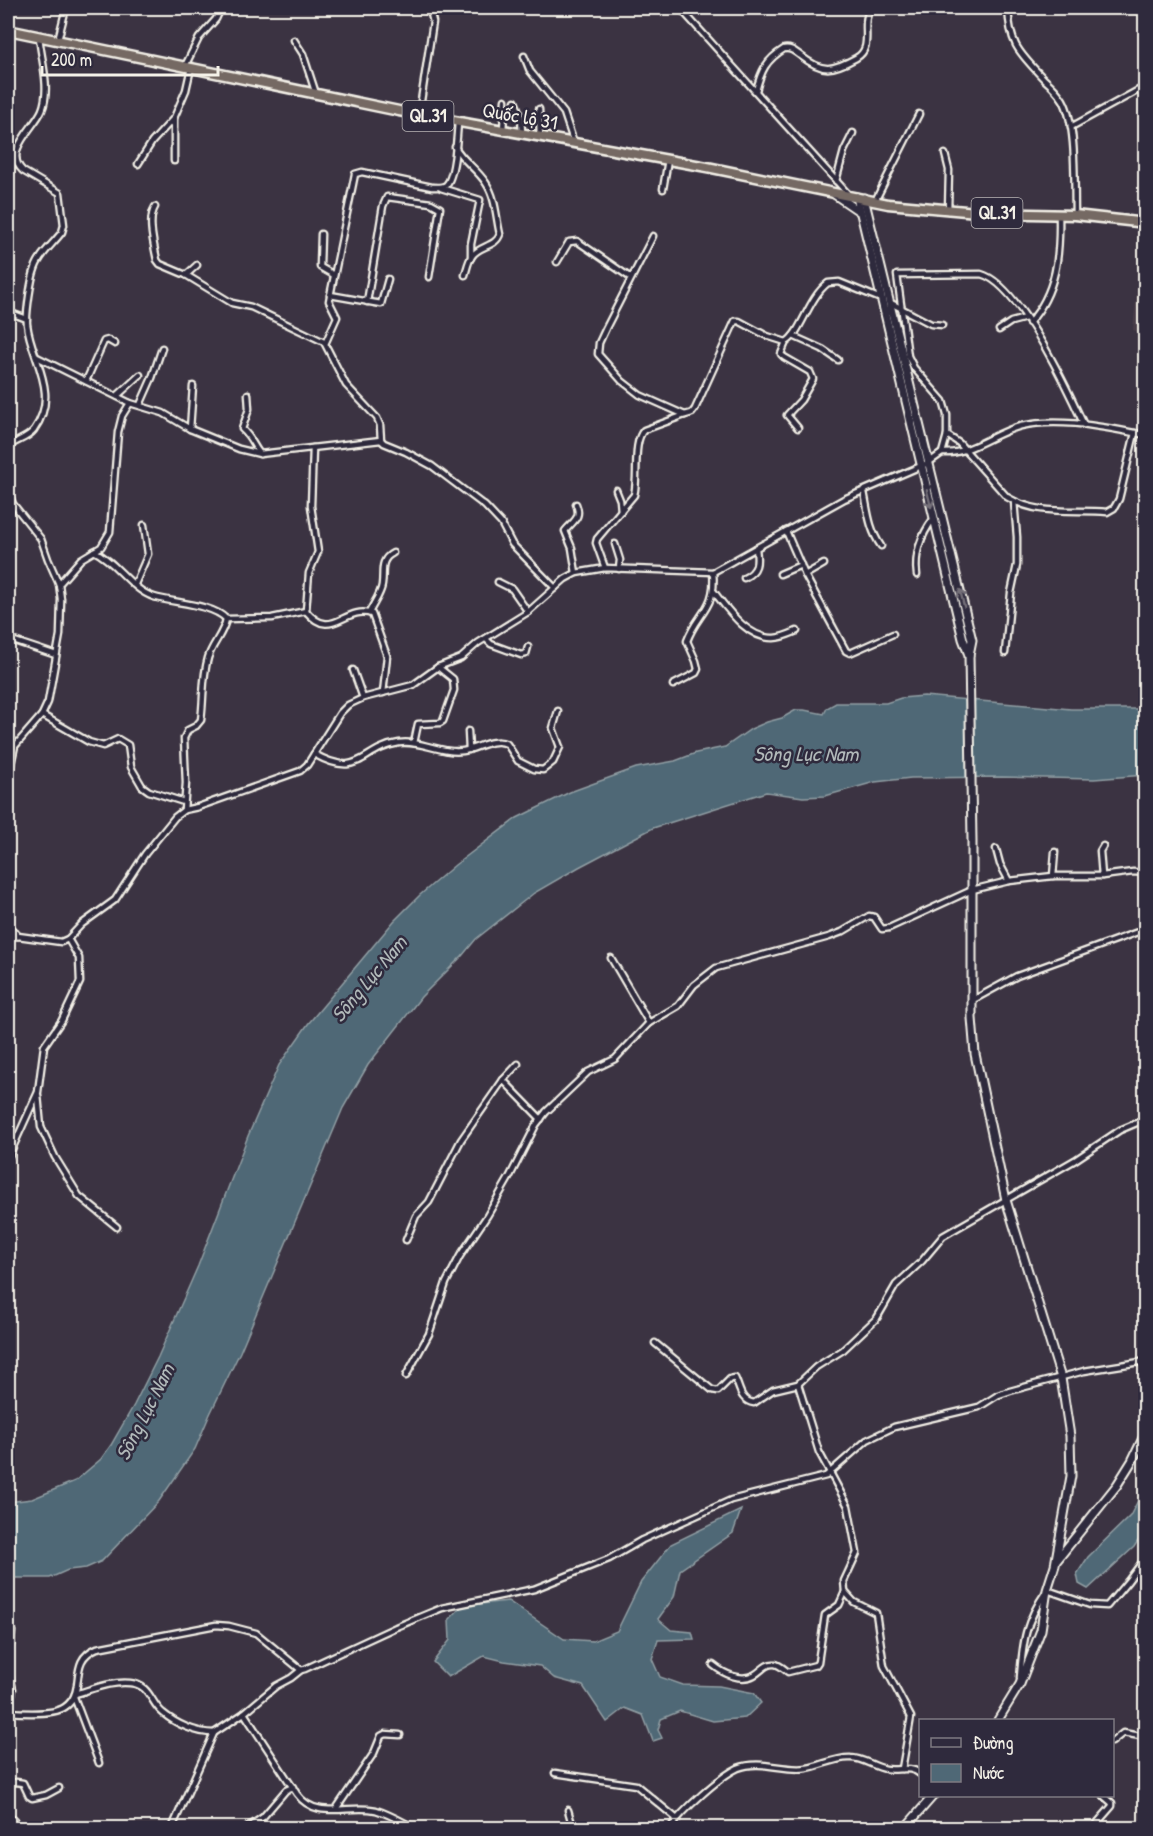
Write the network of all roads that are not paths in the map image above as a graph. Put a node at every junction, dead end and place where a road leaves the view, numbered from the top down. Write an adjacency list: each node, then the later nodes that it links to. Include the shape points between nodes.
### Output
1 (66, 8): 9 (street)
2 (221, 8): 12 (street, via 199,38)
3 (423, 8): 19 (street, via 431,14 433,22)
4 (681, 8): 14 (street)
5 (872, 8): 14 (street, via 867,18 866,47 859,56 835,68 823,69 784,49 764,66)
6 (1008, 8): 23 (street, via 1013,43 1062,98)
7 (8, 30): 8 (highway, Quốc lộ 31 / QL.31)
8 (39, 36): 9 (highway, Quốc lộ 31 / QL.31); 31 (street, via 46,98 38,118 23,137)
9 (58, 40): 12 (highway, Quốc lộ 31 / QL.31)
10 (294, 40): 15 (street)
11 (524, 56): 28 (street, via 530,71 564,113)
12 (188, 66): 15 (highway, Quốc lộ 31 / QL.31); 21 (street, via 186,90)
13 (1146, 86): 23 (street)
14 (756, 91): 36 (street)
15 (316, 93): 19 (highway, Quốc lộ 31 / QL.31)
16 (505, 100): 24 (street)
17 (515, 101): 25 (street)
18 (539, 109): 27 (street)
19 (419, 114): 22 (highway, Quốc lộ 31 / QL.31)
20 (919, 114): 41 (street)
21 (174, 117): 33 (street); 35 (street)
22 (458, 122): 24 (highway, Quốc lộ 31 / QL.31); 29 (street)
23 (1071, 127): 47 (street)
24 (503, 130): 25 (highway, Quốc lộ 31 / QL.31)
25 (522, 133): 27 (highway, Quốc lộ 31 / QL.31)
26 (853, 133): 36 (street)
27 (540, 137): 28 (highway, Quốc lộ 31 / QL.31)
28 (574, 143): 32 (highway, Quốc lộ 31 / QL.31)
29 (455, 147): 37 (street, via 451,175 447,184); 51 (street, via 487,185 495,202 501,234)
30 (945, 154): 45 (street, via 950,170)
31 (16, 159): 34 (street); 66 (street, via 23,171 60,193 64,222 62,232 35,268)
32 (668, 160): 38 (street); 39 (highway, Quốc lộ 31 / QL.31)
33 (174, 161)
34 (8, 164)
35 (138, 164)
36 (836, 181): 40 (street)
37 (438, 187): 51 (street, via 480,200); 54 (street, via 362,172 355,174)
38 (663, 189)
39 (829, 191): 40 (highway, Quốc lộ 31 / QL.31); 44 (street)
40 (857, 197): 41 (highway, QL.31); 44 (street)
41 (875, 201): 42 (highway, QL.31)
42 (888, 204): 44 (street); 45 (highway, QL.31)
43 (155, 207): 55 (street, via 150,221 158,260)
44 (863, 211): 61 (street); 63 (street)
45 (948, 211): 46 (highway, QL.31)
46 (1059, 215): 47 (highway, QL.31); 67 (street, via 1057,271 1045,302)
47 (1075, 215): 48 (highway, QL.31)
48 (1146, 223)
49 (321, 234): 54 (street, via 320,267)
50 (654, 236): 58 (street)
51 (471, 258): 56 (street)
52 (557, 262): 58 (street, via 569,242 577,241)
53 (197, 265): 55 (street)
54 (334, 274): 60 (street)
55 (186, 275): 71 (street, via 232,303)
56 (465, 275)
57 (429, 277): 62 (street, via 440,208 431,203 387,197)
58 (631, 278): 84 (street, via 599,343 598,354 640,395)
59 (388, 279): 62 (street, via 383,302)
60 (330, 295): 62 (street); 71 (street, via 330,305 337,317)
61 (881, 299): 70 (street, via 839,282 828,283 810,303); 97 (street)
62 (367, 302)
63 (889, 302): 64 (street); 97 (street)
64 (902, 309): 67 (street, via 897,276 981,274 1005,290); 68 (street, via 931,324); 89 (street, via 908,356 943,401)
65 (8, 312): 66 (street)
66 (27, 319): 75 (street)
67 (1028, 320): 69 (street, via 1011,322); 85 (street)
68 (942, 325)
69 (999, 330)
70 (793, 336): 72 (street); 76 (street)
71 (324, 342): 91 (street, via 346,385 377,418)
72 (786, 342): 84 (street, via 735,321 695,409); 86 (street, via 781,354 813,375 808,389 787,415)
73 (115, 344): 78 (street, via 104,341)
74 (162, 348): 83 (street)
75 (37, 357): 78 (street); 92 (street, via 45,382 41,417 29,435)
76 (838, 360)
77 (140, 375): 81 (street)
78 (86, 381): 81 (street)
79 (193, 386): 87 (street)
80 (248, 394): 96 (street, via 249,409 242,429)
81 (117, 396): 82 (street)
82 (130, 403): 83 (street); 110 (street, via 117,439 112,526 106,540)
83 (140, 405): 87 (street, via 163,412)
84 (685, 415): 103 (street, via 641,433 634,495)
85 (1084, 425): 88 (street); 94 (street, via 1035,423)
86 (798, 428)
87 (190, 429): 96 (street)
88 (1135, 433): 90 (street); 101 (street, via 1119,499 1110,512 1041,510)
89 (947, 435): 94 (street); 95 (street)
90 (1146, 435)
91 (381, 440): 93 (street); 125 (street, via 432,466 485,506 501,523 512,544)
92 (8, 447)
93 (313, 448): 96 (street); 127 (street, via 311,506 318,552 309,573)
94 (965, 449): 95 (street); 101 (street, via 1006,497)
95 (942, 453): 97 (street)
96 (260, 454)
97 (925, 465): 100 (street); 104 (street, one-way to 104); 138 (street, one-way to 97, via 972,640)
98 (616, 490): 103 (street)
99 (8, 491): 123 (street, via 13,504 41,539)
100 (864, 492): 106 (street); 108 (street, via 869,522)
101 (1014, 501): 136 (street, via 1017,565)
102 (576, 504): 117 (street, via 578,518 565,533 573,548)
103 (621, 511): 114 (street, via 597,539)
104 (934, 518): 119 (street, via 922,536); 138 (street)
105 (144, 525): 124 (street, via 148,554)
106 (786, 531): 109 (street); 113 (street)
107 (615, 544): 115 (street)
108 (881, 546)
109 (756, 548): 116 (street); 121 (street, via 757,566)
110 (94, 551): 123 (street, via 81,559); 124 (street)
111 (393, 553): 129 (street, via 385,560 382,585)
112 (824, 564): 120 (street)
113 (801, 565): 118 (street); 120 (street)
114 (605, 568): 115 (street); 117 (street)
115 (619, 569): 116 (street)
116 (713, 572): 126 (street)
117 (576, 573): 125 (street)
118 (780, 574)
119 (917, 574)
120 (805, 575): 132 (street, via 846,651 850,653)
121 (744, 578)
122 (498, 582): 128 (street, via 512,590)
123 (59, 584): 137 (street, via 60,635)
124 (135, 584): 130 (street, via 152,597 197,606)
125 (555, 588): 128 (street)
126 (714, 592): 131 (street, via 755,633 773,639); 141 (street, via 687,641 698,669)
127 (306, 611): 129 (street, via 321,624); 130 (street, via 272,618)
128 (528, 612): 134 (street)
129 (369, 613): 142 (street, via 387,656)
130 (226, 619): 151 (street, via 207,661 201,720 184,738)
131 (797, 631)
132 (893, 634)
133 (8, 639): 137 (street)
134 (486, 639): 135 (street, via 520,655 526,654); 139 (street)
135 (528, 647)
136 (1005, 653)
137 (56, 655): 145 (street)
138 (969, 655): 160 (street)
139 (438, 668): 142 (street, via 413,685); 147 (street, via 453,679 450,702 442,722 418,724)
140 (353, 670): 143 (street)
141 (673, 686)
142 (383, 693): 143 (street)
143 (363, 698): 149 (street, via 340,713)
144 (558, 711): 148 (street, via 553,729 560,747 553,762 543,770 518,761 502,742)
145 (42, 715): 150 (street, via 15,746); 151 (street, via 89,742 103,746 118,739 127,743 131,767 142,786)
146 (468, 731): 148 (street)
147 (414, 743): 148 (street, via 450,752); 149 (street, via 388,746 342,766)
148 (469, 750)
149 (314, 754): 152 (street, via 295,773)
150 (8, 778)
151 (184, 801): 152 (street)
152 (184, 810): 165 (street, via 145,854 115,900)
153 (1103, 846): 158 (street)
154 (996, 849): 159 (street)
155 (1055, 852): 157 (street)
156 (1146, 873): 158 (street)
157 (1053, 876): 158 (street); 159 (street)
158 (1102, 876)
159 (1009, 881): 160 (street)
160 (972, 890): 167 (street); 168 (street, via 889,928 882,929 869,916 842,933 716,968 694,985 678,1006)
161 (8, 922): 163 (street)
162 (1146, 929): 167 (street, via 1017,976)
163 (18, 936): 164 (street); 165 (street, via 51,942)
164 (8, 937)
165 (68, 939): 171 (street, via 79,958 80,982 44,1046)
166 (611, 958): 168 (street)
167 (973, 1000): 175 (street, via 975,1054)
168 (649, 1023): 172 (street, via 615,1059 588,1072)
169 (518, 1064): 170 (street)
170 (503, 1080): 172 (street); 177 (street, via 461,1140)
171 (38, 1092): 174 (street); 176 (street, via 41,1127 55,1157 79,1196)
172 (541, 1119): 180 (street, via 493,1206 459,1256 429,1334)
173 (1146, 1119): 175 (street, via 1120,1130)
174 (8, 1158)
175 (1006, 1200): 181 (street); 182 (street, via 937,1241 896,1285 877,1318)
176 (117, 1227)
177 (406, 1240)
178 (655, 1343): 182 (street, via 712,1390 718,1391 735,1378 750,1403 773,1390)
179 (1146, 1361): 181 (street)
180 (406, 1376)
181 (1061, 1378): 184 (street, via 1004,1393 979,1407 894,1427 867,1440); 186 (street, via 1070,1436 1071,1476)
182 (798, 1384): 184 (street)
183 (1146, 1432): 186 (street, via 1117,1485)
184 (829, 1474): 188 (street, via 846,1500 857,1549 844,1581); 193 (street, via 731,1500 599,1563 534,1589 442,1608)
185 (1146, 1557): 187 (street, via 1107,1605 1090,1605)
186 (1055, 1565): 187 (street)
187 (1047, 1590): 194 (street, via 1041,1630); 194 (street, via 1025,1632)
188 (845, 1592): 191 (street, via 839,1605 825,1615 816,1665 788,1672 774,1664 744,1677 723,1673); 204 (street, via 854,1602 876,1613 884,1666 911,1717)
189 (12, 1631): 190 (street)
190 (8, 1651)
191 (713, 1665)
192 (8, 1670): 196 (street, via 14,1689)
193 (301, 1670): 195 (street, via 250,1630 216,1625 89,1651 81,1661); 197 (street)
194 (1020, 1684): 198 (street)
195 (74, 1695): 196 (street, via 66,1707 56,1711); 199 (street, via 116,1683 132,1683 149,1692 162,1712 193,1730); 203 (street)
196 (8, 1712)
197 (244, 1713): 199 (street); 208 (street)
198 (999, 1719)
199 (214, 1733): 218 (street)
200 (400, 1735): 212 (street, via 381,1736)
201 (1146, 1737): 202 (street, via 1123,1733)
202 (1114, 1741)
203 (99, 1763)
204 (902, 1769): 206 (street); 215 (street, via 849,1758 806,1769 747,1766 728,1774)
205 (555, 1773): 215 (street, via 636,1785)
206 (919, 1773)
207 (8, 1784): 209 (street, via 23,1783 32,1798)
208 (293, 1787): 212 (street, via 301,1800 313,1808); 219 (street)
209 (59, 1788)
210 (932, 1797): 223 (street)
211 (1105, 1797): 224 (street, via 1112,1806)
212 (336, 1809): 217 (street, via 378,1811)
213 (568, 1810): 221 (street, via 572,1824)
214 (8, 1816): 216 (street)
215 (677, 1819): 222 (street)
216 (14, 1820)
217 (405, 1826): 220 (street)
218 (172, 1828)
219 (247, 1828)
220 (415, 1828)
221 (579, 1828)
222 (670, 1828)
223 (905, 1828)
224 (1095, 1828)

